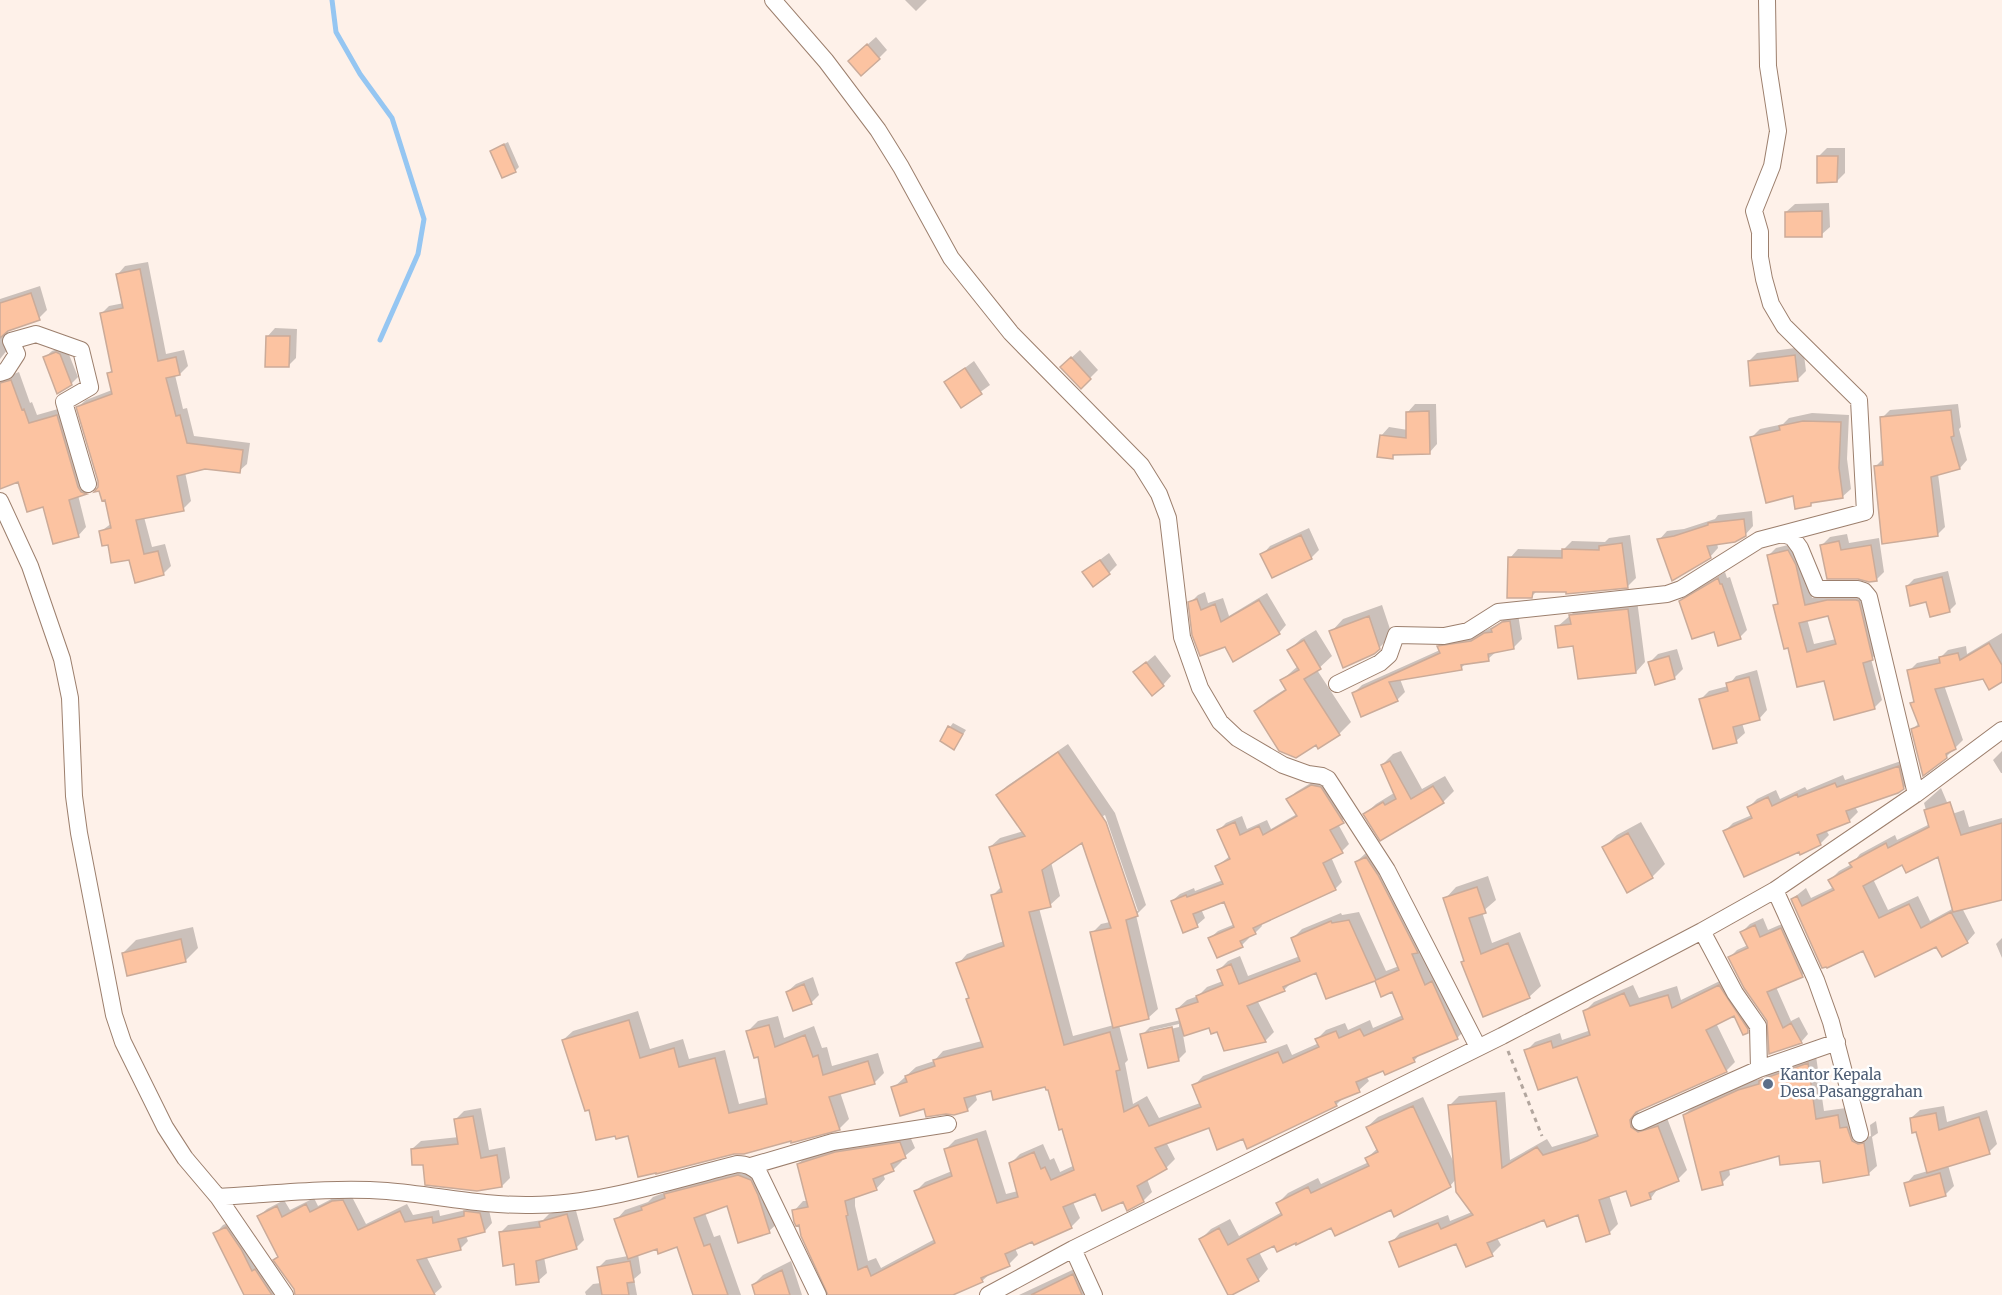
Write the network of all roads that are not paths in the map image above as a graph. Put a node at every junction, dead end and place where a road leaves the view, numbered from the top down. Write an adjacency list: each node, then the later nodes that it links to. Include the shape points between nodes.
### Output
1 (773, 0): 13 (street, via 878,130 951,258 1011,333 1141,465 1168,518 1182,637 1200,688 1220,722 1237,738 1283,765 1328,780 1387,870)
2 (1767, 0): 6 (street, via 1768,66 1778,131 1772,166 1754,211 1764,279 1771,304 1784,326 1859,400 1865,512)
3 (0, 373): 4 (street, via 6,371 17,354 11,341 36,334 81,350 90,387 64,402)
4 (88, 484)
5 (0, 501): 19 (street, via 30,566 62,659 70,698 79,833 117,1024 165,1127)
6 (1782, 534): 7 (street, via 1759,540 1667,594 1498,612 1468,631 1444,636 1396,635 1389,655 1380,663); 9 (street, via 1792,537 1800,548 1817,589 1858,589 1869,597)
7 (1337, 684)
8 (2002, 730): 9 (street)
9 (1916, 794): 10 (street)
10 (1775, 890): 11 (street); 12 (street, via 1816,980)
11 (1702, 931): 13 (street); 14 (street, via 1758,1026)
12 (1837, 1042): 14 (street); 17 (street)
13 (1478, 1047): 20 (street)
14 (1759, 1069): 15 (street)
15 (1640, 1122)
16 (948, 1124): 18 (street, via 833,1142)
17 (1860, 1134)
18 (751, 1166): 19 (street, via 737,1164 569,1203 494,1203 342,1190); 22 (street, via 770,1194)
19 (218, 1197): 21 (street)
20 (1073, 1249): 23 (street); 24 (street)
21 (285, 1295)
22 (818, 1295)
23 (988, 1295)
24 (1094, 1295)

